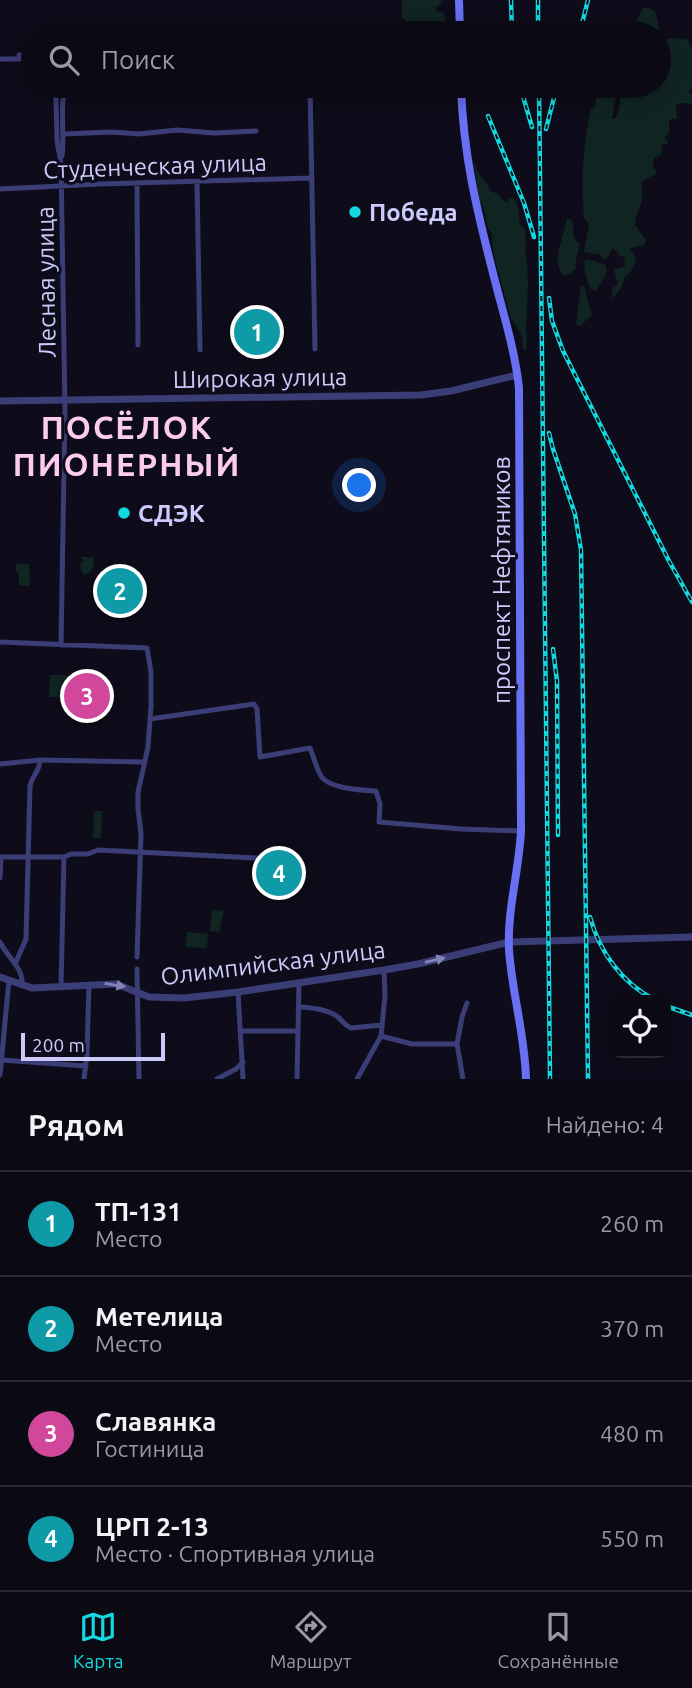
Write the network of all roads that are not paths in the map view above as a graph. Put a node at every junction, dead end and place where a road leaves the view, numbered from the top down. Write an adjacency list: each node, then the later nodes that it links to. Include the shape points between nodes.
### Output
1 (459, 0): 2 (main road)
2 (460, 21)
3 (21, 56): 4 (street)
4 (0, 57): 5 (street)
5 (21, 59)
6 (55, 98): 12 (street, Лесная улица)
7 (63, 98): 11 (street, Лесная улица)
8 (310, 98): 13 (street)
9 (462, 98): 21 (main road, проспект Нефтяников, via 473,191)
10 (256, 131): 11 (street)
11 (64, 134): 12 (street, Лесная улица)
12 (61, 163): 16 (street, Лесная улица)
13 (312, 178): 14 (street, Студенческая улица); 19 (street)
14 (197, 182): 15 (street, Студенческая улица); 20 (street)
15 (137, 183): 16 (street, Студенческая улица); 18 (street)
16 (61, 187): 17 (street, Студенческая улица); 22 (street, Лесная улица)
17 (0, 190)
18 (138, 345)
19 (315, 349)
20 (200, 350)
21 (517, 375): 22 (street, Широкая улица, via 421,395); 30 (main road, проспект Нефтяников)
22 (65, 400): 23 (street, Широкая улица); 25 (street, Лесная улица)
23 (0, 401)
24 (0, 642): 25 (street)
25 (61, 645): 26 (street, via 147,648)
26 (150, 719): 28 (street); 30 (street, via 254,704 260,757 310,748 326,781 376,791 379,822)
27 (40, 760): 28 (street); 29 (street); 34 (street, via 30,783)
28 (144, 762): 31 (street, via 138,792)
29 (0, 764)
30 (521, 831): 38 (main road, проспект Нефтяников)
31 (140, 851): 32 (street, via 98,850); 35 (street); 40 (street)
32 (64, 857): 34 (street); 49 (street)
33 (1, 858): 34 (street); 36 (street)
34 (28, 858): 41 (street, via 26,939)
35 (297, 860)
36 (0, 878)
37 (692, 937): 38 (street, Олимпийская улица)
38 (509, 942): 43 (street, Олимпийская улица, one-way to 38); 70 (main road, проспект Нефтяников)
39 (0, 943): 41 (street)
40 (137, 957)
41 (15, 964): 48 (street)
42 (137, 969): 50 (street)
43 (384, 970): 46 (street, Олимпийская улица); 54 (street)
44 (0, 977): 45 (street, Олимпийская улица)
45 (9, 980): 48 (street, Олимпийская улица); 59 (street)
46 (299, 983): 51 (street, Олимпийская улица); 53 (street)
47 (89, 984): 49 (street, Олимпийская улица); 50 (street, Олимпийская улица, one-way to 50, via 116,984); 61 (street)
48 (22, 985): 49 (street, Олимпийская улица)
49 (61, 986)
50 (137, 992): 51 (street, Олимпийская улица, via 167,998); 64 (street)
51 (237, 992): 55 (street)
52 (467, 1003): 58 (street)
53 (299, 1007): 54 (street, via 338,1016 351,1028); 56 (street)
54 (382, 1025): 57 (street)
55 (241, 1031): 56 (street); 60 (street)
56 (298, 1031): 67 (street)
57 (381, 1036): 58 (street, via 412,1044); 68 (street)
58 (457, 1044): 69 (street)
59 (2, 1060): 61 (street); 62 (street)
60 (243, 1062): 65 (street); 66 (street)
61 (86, 1066): 63 (street)
62 (0, 1074)
63 (84, 1079)
64 (139, 1079)
65 (217, 1079)
66 (243, 1079)
67 (298, 1079)
68 (357, 1079)
69 (463, 1079)
70 (526, 1079)

